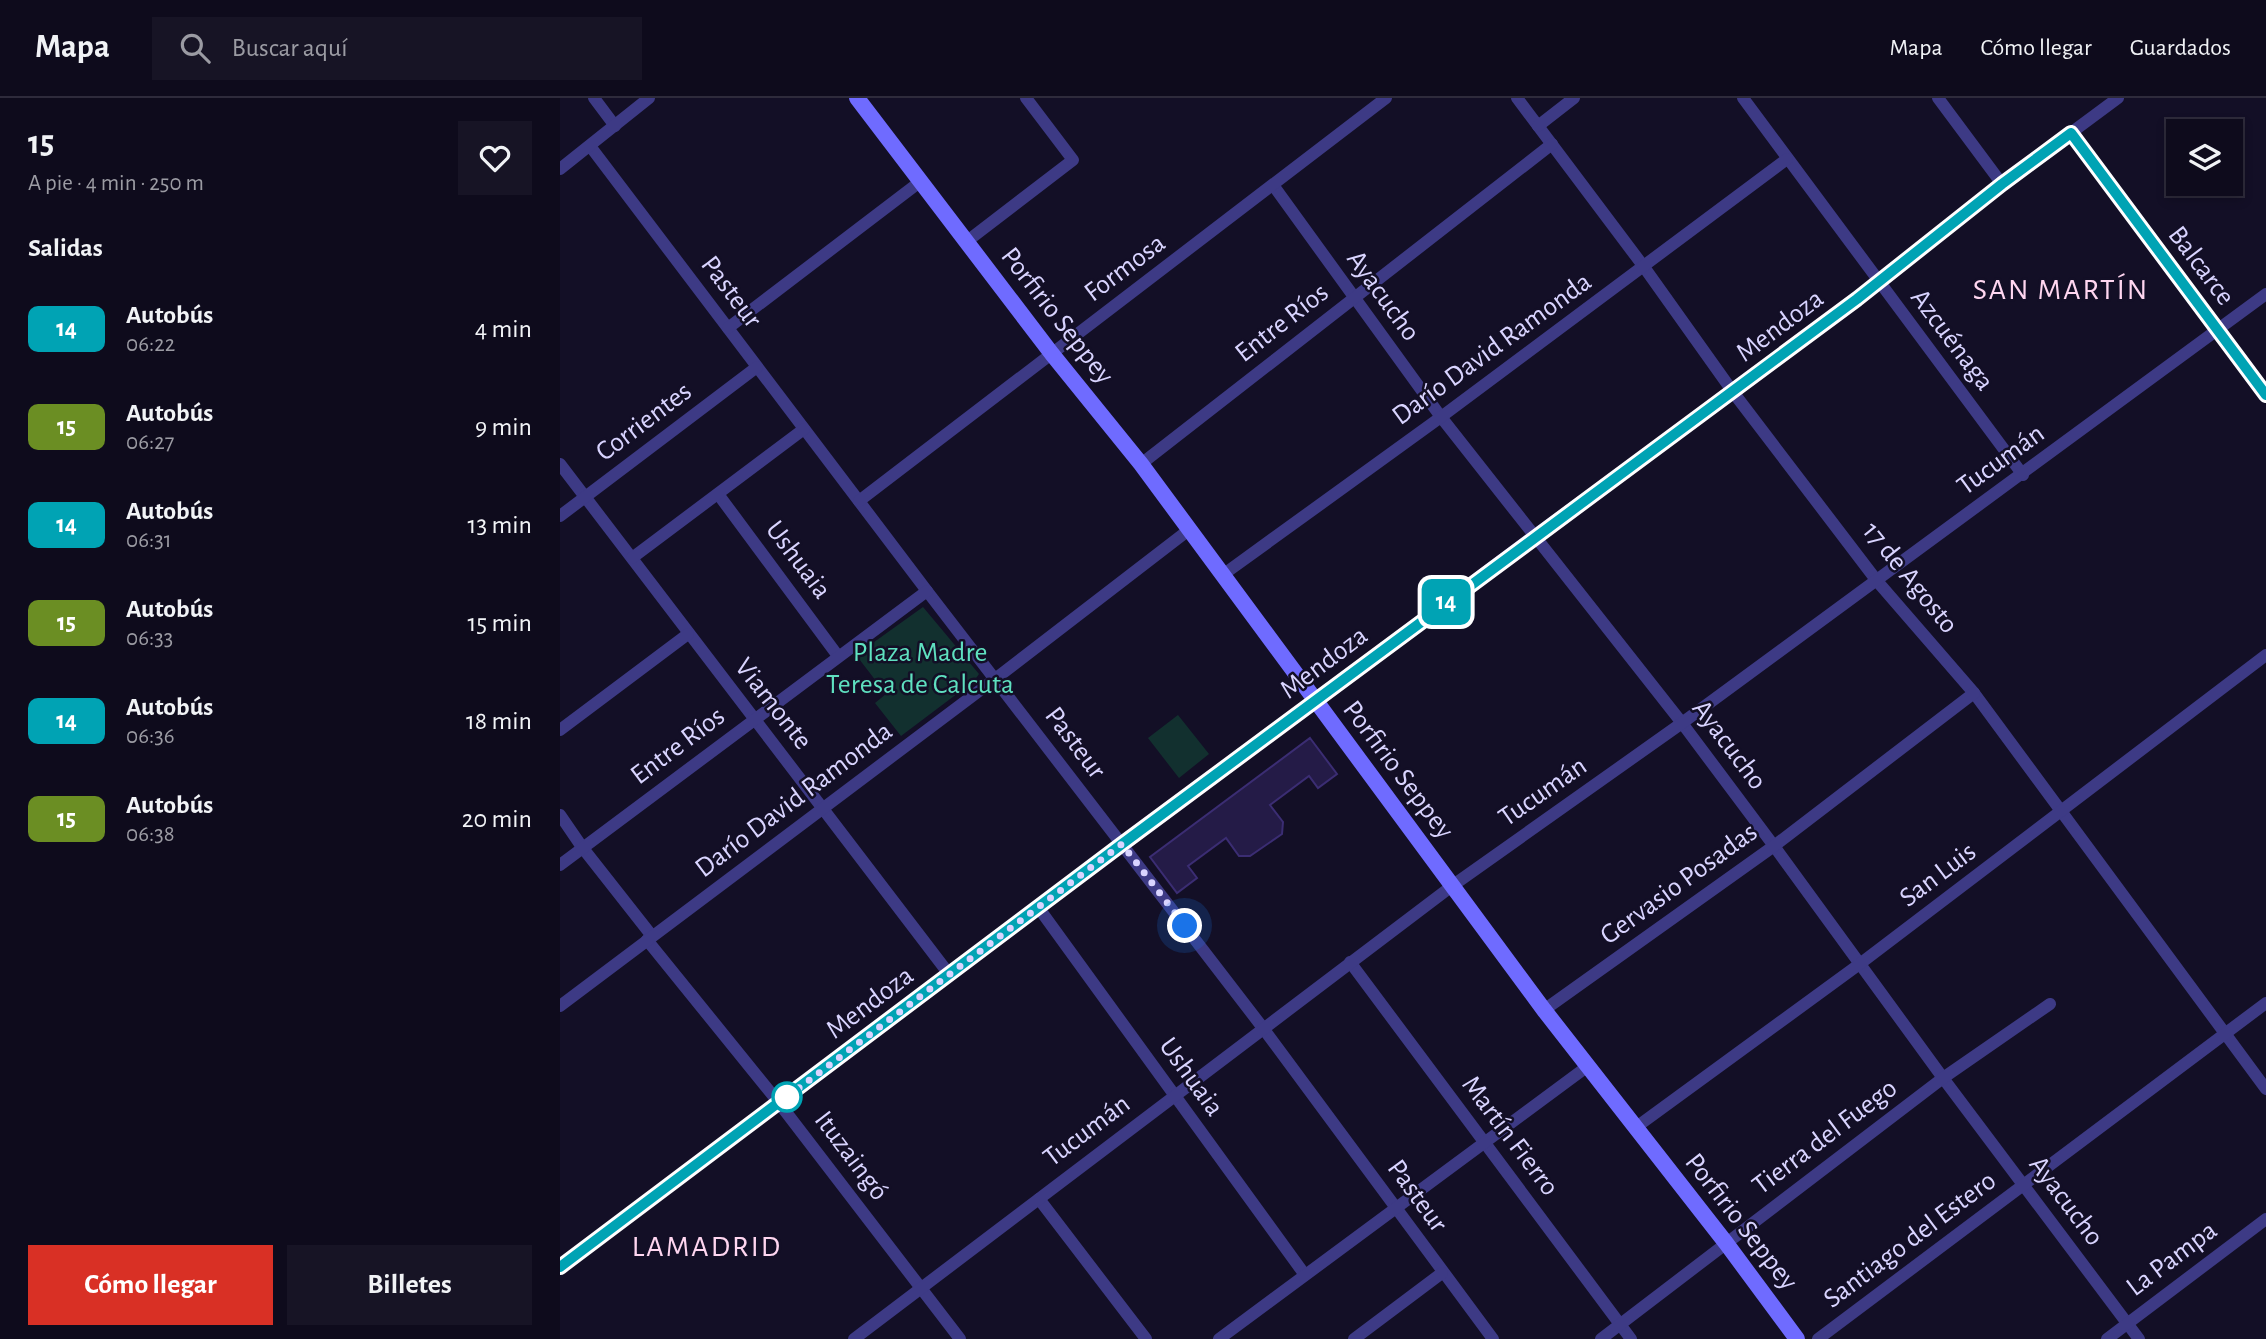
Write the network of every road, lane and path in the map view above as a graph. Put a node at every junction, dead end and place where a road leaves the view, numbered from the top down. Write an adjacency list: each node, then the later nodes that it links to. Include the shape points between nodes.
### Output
1 (594, 98): 11 (street)
2 (649, 98): 11 (street)
3 (857, 98): 18 (main road, Porfirio Seppey)
4 (1026, 98): 21 (street, via 1073,160)
5 (1386, 98): 20 (street, Formosa)
6 (1517, 98): 12 (street, 17 de Agosto)
7 (1574, 98): 12 (street)
8 (1743, 98): 16 (street, Azcuénaga)
9 (1938, 98): 19 (street)
10 (2118, 98): 13 (street, Mendoza)
11 (615, 126): 15 (street)
12 (1538, 126): 14 (street, 17 de Agosto)
13 (2071, 133): 19 (street, Mendoza); 27 (street, Balcarce)
14 (1552, 144): 22 (street, 17 de Agosto); 25 (street, Entre Ríos)
15 (590, 146): 17 (street); 26 (street, Pasteur)
16 (1787, 159): 22 (street, Darío David Ramonda); 23 (street, Azcuénaga)
17 (560, 169)
18 (921, 181): 21 (main road, Porfirio Seppey); 26 (street)
19 (2002, 184): 23 (street, Mendoza)
20 (1273, 185): 25 (street, Ayacucho); 28 (street, Formosa)
21 (966, 242): 28 (main road, Porfirio Seppey)
22 (1644, 267): 30 (street, 17 de Agosto); 32 (street, Darío David Ramonda)
23 (1878, 283): 30 (street, Mendoza); 36 (street, Azcuénaga)
24 (2266, 294): 27 (street, Tucumán)
25 (1354, 298): 32 (street, Ayacucho); 35 (street, Entre Ríos)
26 (728, 328): 29 (street, Pasteur)
27 (2218, 330): 31 (street, Balcarce); 36 (street, Tucumán)
28 (1052, 354): 35 (main road, Porfirio Seppey); 39 (street, Formosa)
29 (757, 367): 33 (street, Pasteur); 38 (street, Corrientes)
30 (1733, 392): 42 (street, Mendoza); 45 (street, 17 de Agosto)
31 (2266, 395)
32 (1441, 417): 42 (street, Ayacucho); 44 (street, Darío David Ramonda)
33 (804, 429): 37 (street); 39 (street, Pasteur)
34 (560, 464): 38 (street, Viamonte)
35 (1140, 464): 41 (main road, Porfirio Seppey)
36 (2023, 475): 45 (street, Tucumán)
37 (718, 494): 43 (street); 49 (street, Ushuaia)
38 (585, 498): 40 (street, Corrientes); 43 (street, Viamonte)
39 (859, 501): 46 (street, Pasteur)
40 (560, 516)
41 (1190, 529): 44 (main road, Porfirio Seppey); 50 (street, Darío David Ramonda)
42 (1535, 536): 52 (street, Mendoza); 54 (street, Ayacucho)
43 (632, 558): 47 (street, Viamonte)
44 (1224, 574): 52 (main road, Porfirio Seppey)
45 (1877, 581): 51 (street, 17 de Agosto); 54 (street, Tucumán)
46 (927, 591): 49 (street, Entre Ríos); 50 (street, Pasteur)
47 (688, 634): 53 (street, Viamonte); 55 (street)
48 (2266, 654): 57 (street, San Luis)
49 (838, 656): 53 (street, Entre Ríos)
50 (995, 679): 56 (street, Darío David Ramonda); 59 (street, Pasteur)
51 (1974, 693): 57 (street, 17 de Agosto); 60 (street, Gervasio Posadas)
52 (1315, 701): 59 (street, Mendoza); 63 (main road, Porfirio Seppey)
53 (753, 720): 56 (street, Viamonte); 61 (street, Entre Ríos)
54 (1682, 723): 60 (street, Ayacucho); 63 (street, Tucumán)
55 (560, 730)
56 (824, 809): 65 (street, Darío David Ramonda); 68 (street, Viamonte)
57 (2063, 811): 67 (street, San Luis); 74 (street, 17 de Agosto)
58 (560, 815): 61 (street, Ituzaingó)
59 (1122, 844): 64 (street, Mendoza); 73 (street, Pasteur)
60 (1774, 846): 67 (street, Ayacucho); 72 (street, Gervasio Posadas)
61 (582, 848): 62 (street, Entre Ríos); 65 (street, Ituzaingó)
62 (560, 865)
63 (1452, 886): 66 (street, Tucumán); 72 (main road, Porfirio Seppey)
64 (1038, 907): 68 (street, Mendoza); 78 (street, Ushuaia)
65 (649, 938): 71 (street, Darío David Ramonda); 79 (street, Ituzaingó)
66 (1350, 962): 73 (street, Tucumán); 81 (street, Martín Fierro)
67 (1861, 963): 76 (street, Ayacucho); 80 (street, San Luis)
68 (948, 974): 79 (street, Mendoza)
69 (2266, 1003): 74 (street, Santiago del Estero)
70 (2050, 1004): 76 (street, Tierra del Fuego)
71 (560, 1006)
72 (1544, 1010): 75 (main road, Porfirio Seppey)
73 (1263, 1028): 78 (street, Tucumán); 84 (street, Pasteur)
74 (2227, 1033): 77 (street, 17 de Agosto); 82 (street, Santiago del Estero)
75 (1587, 1066): 80 (main road, Porfirio Seppey); 81 (street)
76 (1943, 1078): 82 (street, Ayacucho); 86 (street, Tierra del Fuego)
77 (2266, 1089)
78 (1175, 1096): 83 (street, Tucumán); 89 (street, Ushuaia)
79 (779, 1103): 87 (street, Mendoza); 90 (street, Ituzaingó)
80 (1635, 1128): 86 (main road, Porfirio Seppey)
81 (1484, 1142): 84 (street); 91 (street, Martín Fierro)
82 (2024, 1185): 92 (street, Ayacucho); 102 (street, Santiago del Estero)
83 (1039, 1199): 90 (street, Tucumán); 96 (street)
84 (1395, 1208): 88 (street, Pasteur); 89 (street)
85 (2266, 1219): 92 (street, La Pampa)
86 (1726, 1243): 91 (street, Tierra del Fuego); 101 (main road, Porfirio Seppey)
87 (560, 1267)
88 (1442, 1273): 97 (street); 98 (street, Pasteur)
89 (1305, 1275): 93 (street)
90 (921, 1288): 94 (street, Tucumán); 95 (street, Ituzaingó)
91 (1620, 1324): 99 (street, Tierra del Fuego); 100 (street, Martín Fierro)
92 (2128, 1324): 103 (street, La Pampa); 104 (street, Ayacucho)
93 (1229, 1336)
94 (854, 1339)
95 (960, 1339)
96 (1146, 1339)
97 (1354, 1339)
98 (1493, 1339)
99 (1601, 1339)
100 (1631, 1339)
101 (1797, 1339)
102 (1818, 1339)
103 (2107, 1339)
104 (2139, 1339)

